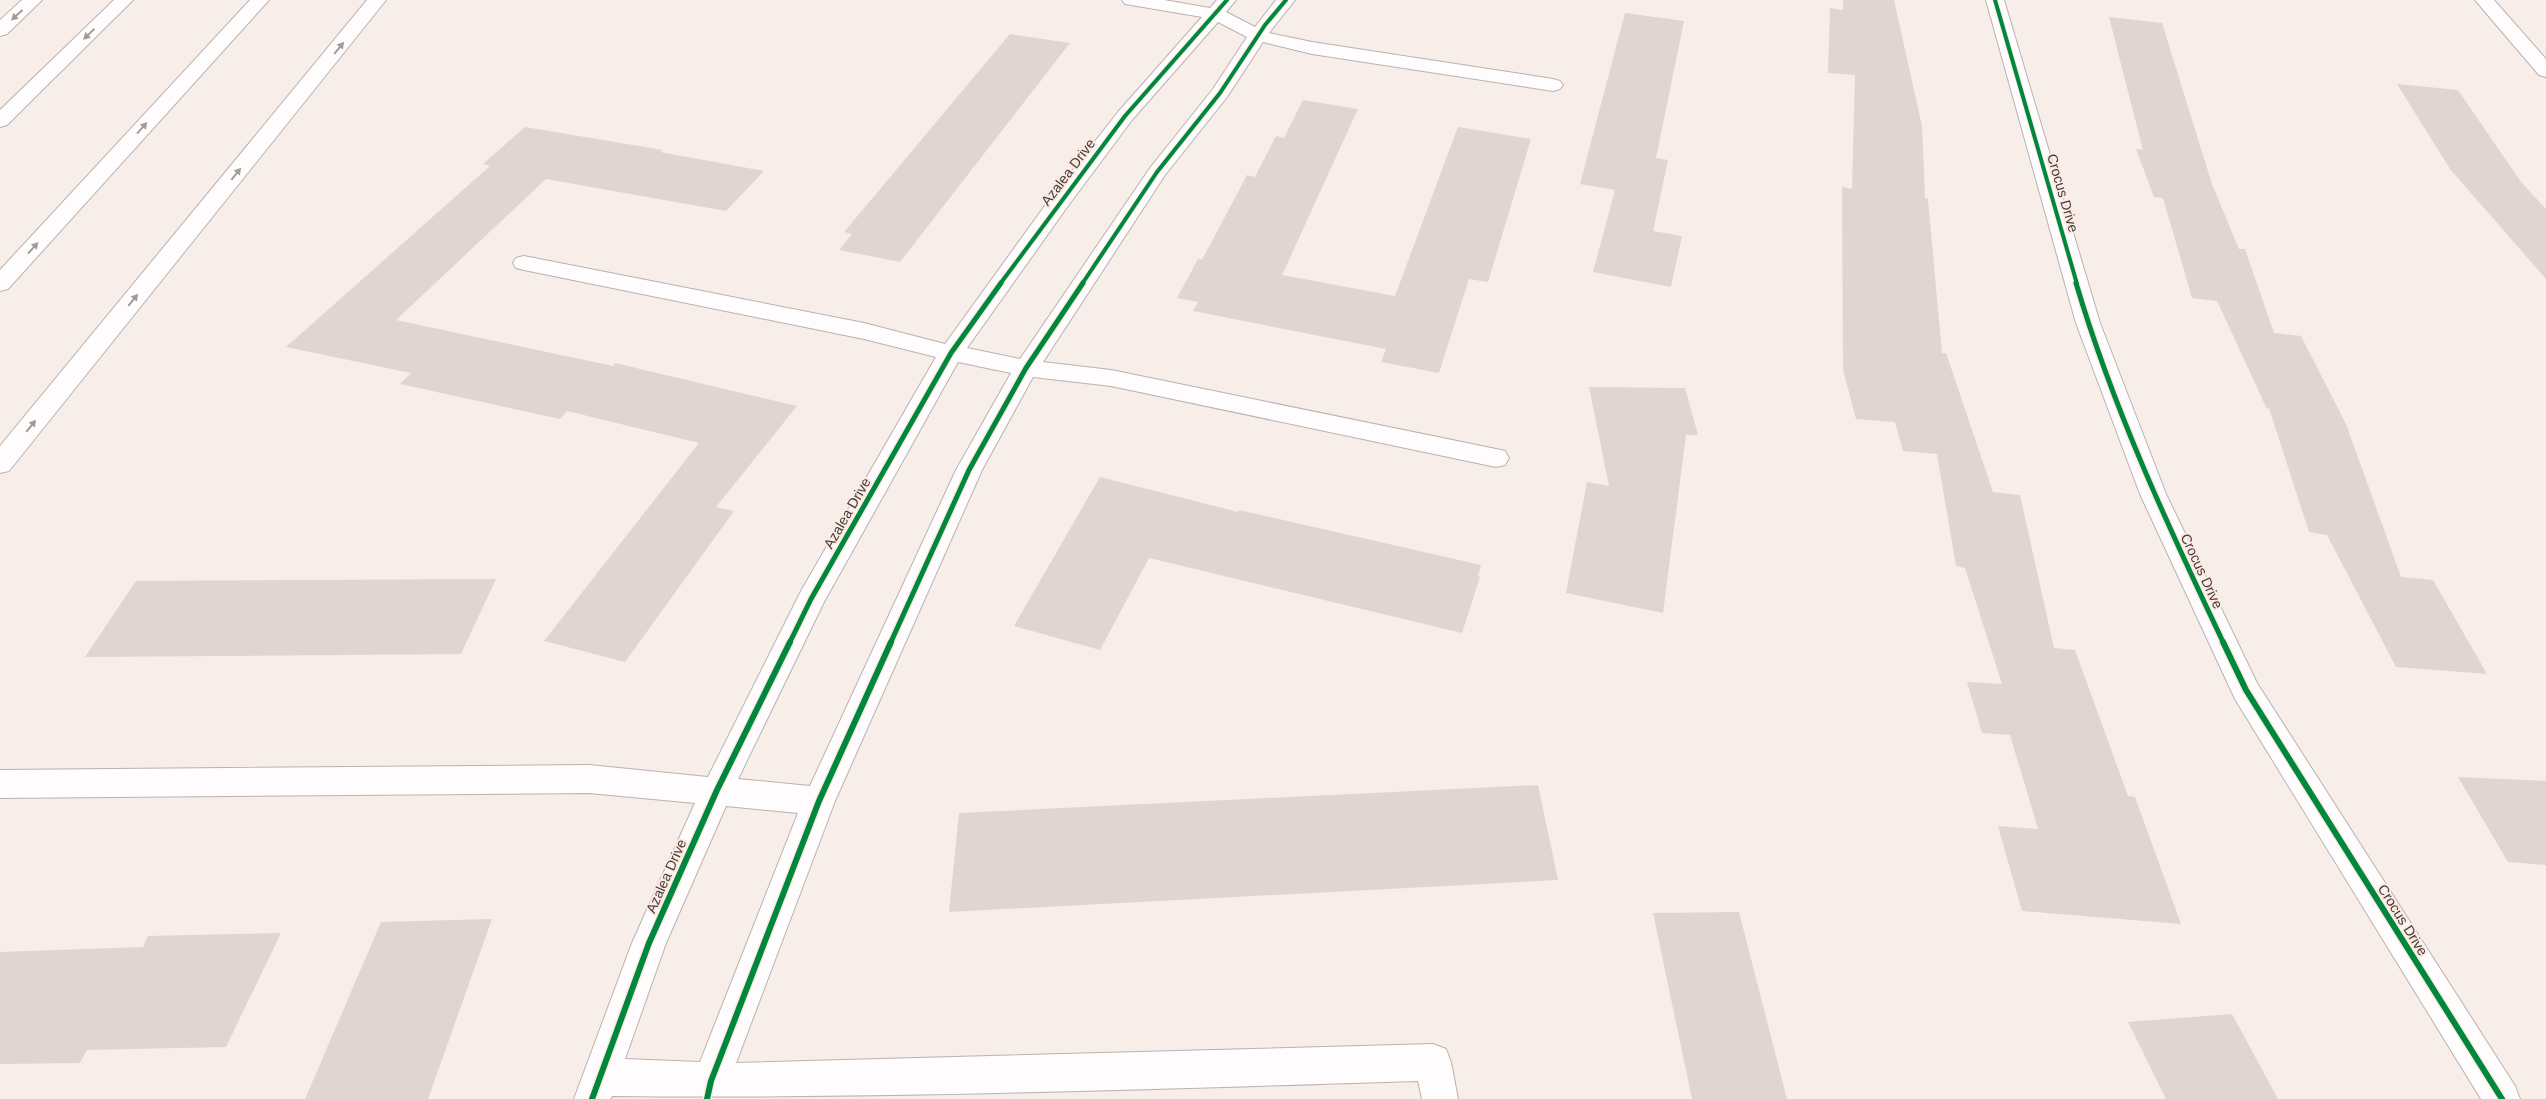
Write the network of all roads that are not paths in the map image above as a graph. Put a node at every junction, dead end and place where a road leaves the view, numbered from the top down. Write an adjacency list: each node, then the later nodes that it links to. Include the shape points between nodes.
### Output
1 (33, 0): 10 (main road, one-way to 10)
2 (124, 0): 14 (main road, one-way to 14)
3 (260, 0): 16 (main road, one-way to 3)
4 (377, 0): 20 (main road, one-way to 4)
5 (1131, 0): 9 (main road)
6 (1286, 0): 11 (main road)
7 (1996, 0): 27 (main road, Crocus Drive, via 2088,323 2153,494 2246,690)
8 (2484, 0): 12 (main road)
9 (1221, 7): 11 (main road); 17 (main road, Azalea Drive, via 1125,116 1056,205)
10 (0, 30)
11 (1259, 36): 13 (main road, via 1312,48); 18 (main road, via 1220,93 1157,172)
12 (2546, 71)
13 (1553, 85)
14 (0, 121)
15 (524, 263): 17 (main road, via 864,331)
16 (0, 284)
17 (951, 353): 18 (main road); 22 (main road, Azalea Drive, via 812,599)
18 (1026, 368): 19 (main road, via 1111,378); 23 (main road, via 969,470)
19 (1496, 458)
20 (0, 464)
21 (0, 784): 22 (main road, via 589,779)
22 (717, 790): 23 (main road); 24 (main road, Azalea Drive, via 649,943)
23 (819, 801): 25 (main road)
24 (596, 1088): 25 (main road)
25 (709, 1090): 26 (main road, via 776,1081 1434,1062)
26 (1440, 1099)
27 (2502, 1099)

